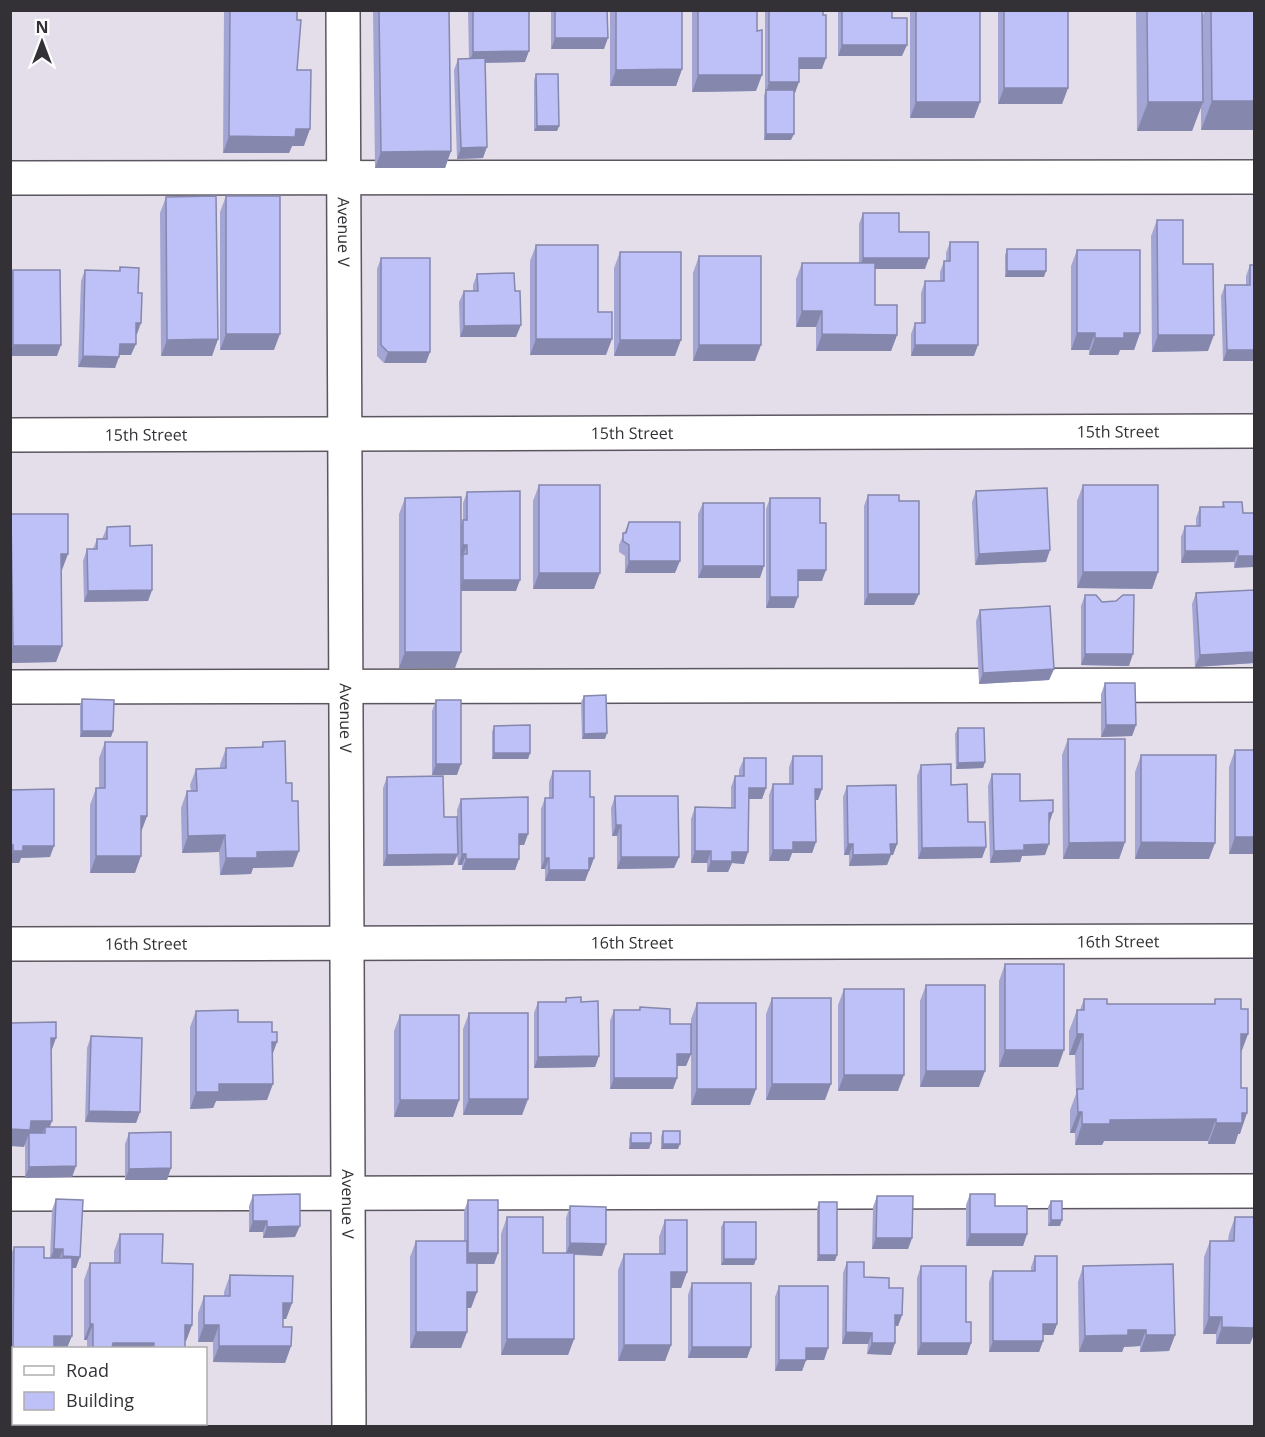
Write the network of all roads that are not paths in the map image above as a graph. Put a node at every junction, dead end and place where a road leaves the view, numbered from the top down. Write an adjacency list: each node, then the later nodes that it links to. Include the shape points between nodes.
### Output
1 (343, 10): 2 (street, Avenue V)
2 (344, 177): 3 (street); 4 (street); 6 (street, Avenue V)
3 (1254, 177)
4 (10, 178)
5 (1254, 431): 6 (street, 15th Street)
6 (346, 434): 7 (street, 15th Street); 9 (street, Avenue V)
7 (10, 435)
8 (1254, 685): 9 (street)
9 (347, 686): 10 (street); 12 (street, Avenue V)
10 (10, 687)
11 (1254, 941): 12 (street, 16th Street)
12 (349, 943): 13 (street, 16th Street); 15 (street, Avenue V)
13 (10, 944)
14 (1254, 1191): 15 (street)
15 (349, 1193): 16 (street); 17 (street, Avenue V)
16 (10, 1194)
17 (349, 1426)

